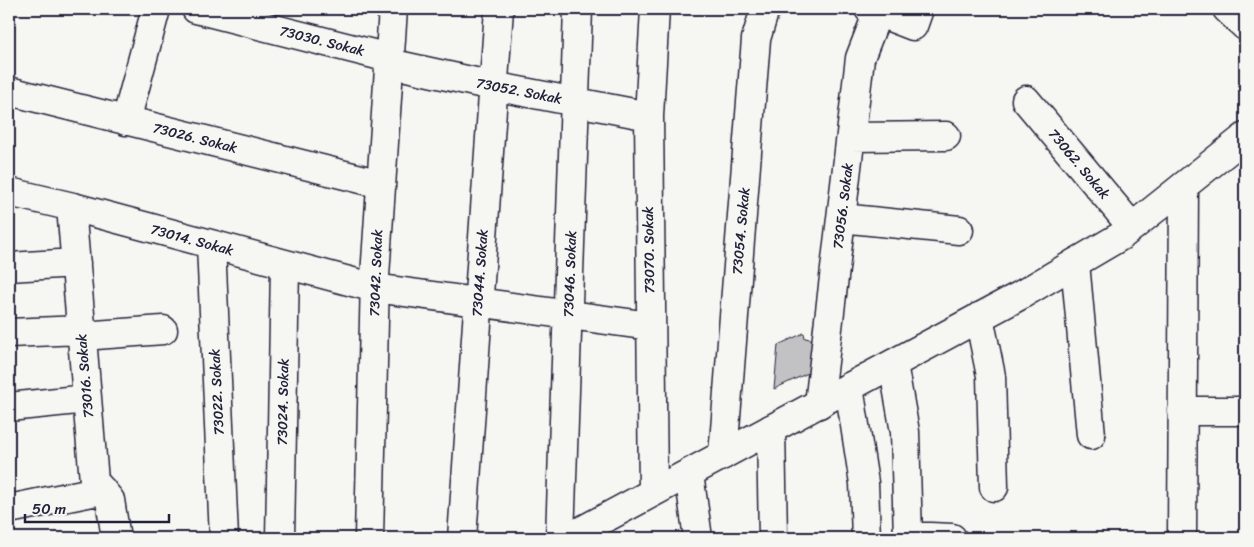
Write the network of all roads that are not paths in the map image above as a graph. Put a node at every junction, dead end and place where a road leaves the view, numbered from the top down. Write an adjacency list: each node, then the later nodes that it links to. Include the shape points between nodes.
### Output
1 (156, 9): 18 (street)
2 (196, 9): 12 (street, 73030. Sokak)
3 (393, 9): 12 (street, 73042. Sokak)
4 (499, 9): 13 (street, 73044. Sokak)
5 (578, 9): 16 (street, 73046. Sokak)
6 (655, 9): 17 (street, 73070. Sokak)
7 (764, 9): 51 (street, 73054. Sokak, via 756,40)
8 (919, 9): 10 (street, via 913,26)
9 (1227, 9): 11 (street)
10 (874, 10): 20 (street, 73056. Sokak, via 860,58)
11 (1245, 26)
12 (389, 61): 13 (street, 73052. Sokak); 22 (street, 73042. Sokak)
13 (493, 86): 16 (street, 73052. Sokak); 35 (street, 73044. Sokak)
14 (9, 90): 18 (street, 73026. Sokak)
15 (1026, 100): 27 (street, 73062. Sokak)
16 (575, 102): 17 (street, 73052. Sokak); 36 (street, 73046. Sokak)
17 (649, 116): 38 (street, 73070. Sokak)
18 (126, 121): 22 (street, 73026. Sokak)
19 (946, 136): 20 (street)
20 (851, 137): 26 (street, 73056. Sokak)
21 (1245, 137): 23 (street)
22 (381, 184): 34 (street, 73042. Sokak)
23 (1184, 186): 27 (street); 47 (street)
24 (9, 192): 25 (street, 73014. Sokak)
25 (71, 207): 29 (street, 73014. Sokak); 30 (street, 73016. Sokak)
26 (841, 218): 28 (street); 45 (street, 73056. Sokak)
27 (1132, 228): 31 (street)
28 (959, 230)
29 (211, 245): 32 (street, 73014. Sokak); 60 (street, 73022. Sokak)
30 (76, 263): 33 (street); 41 (street, 73016. Sokak)
31 (1075, 263): 37 (street); 50 (street)
32 (285, 266): 34 (street, 73014. Sokak); 61 (street, 73024. Sokak)
33 (9, 267)
34 (375, 288): 35 (street, 73014. Sokak); 62 (street, 73042. Sokak)
35 (477, 303): 36 (street, 73014. Sokak); 63 (street, 73044. Sokak)
36 (569, 315): 38 (street, 73014. Sokak); 57 (street, 73046. Sokak)
37 (979, 317): 42 (street); 53 (street, via 991,376)
38 (650, 326): 55 (street, 73070. Sokak)
39 (163, 330): 41 (street)
40 (9, 333): 41 (street)
41 (82, 333): 44 (street, 73016. Sokak)
42 (893, 364): 43 (street); 58 (street, via 905,432)
43 (850, 387): 45 (street); 66 (street, via 864,483)
44 (87, 399): 46 (street); 54 (street, 73016. Sokak, via 94,481)
45 (819, 404): 49 (street)
46 (9, 407)
47 (1182, 411): 48 (street); 68 (street)
48 (1245, 411)
49 (771, 429): 51 (street); 65 (street)
50 (1090, 435)
51 (723, 455): 52 (street)
52 (688, 474): 55 (street); 64 (street)
53 (994, 487)
54 (102, 490): 56 (street); 59 (street, 73016. Sokak, via 110,500)
55 (653, 492): 57 (street)
56 (9, 509)
57 (574, 536)
58 (908, 537): 67 (street)
59 (116, 538)
60 (224, 538)
61 (280, 538)
62 (369, 538)
63 (462, 538)
64 (698, 538)
65 (773, 538)
66 (866, 538)
67 (952, 538)
68 (1182, 538)

